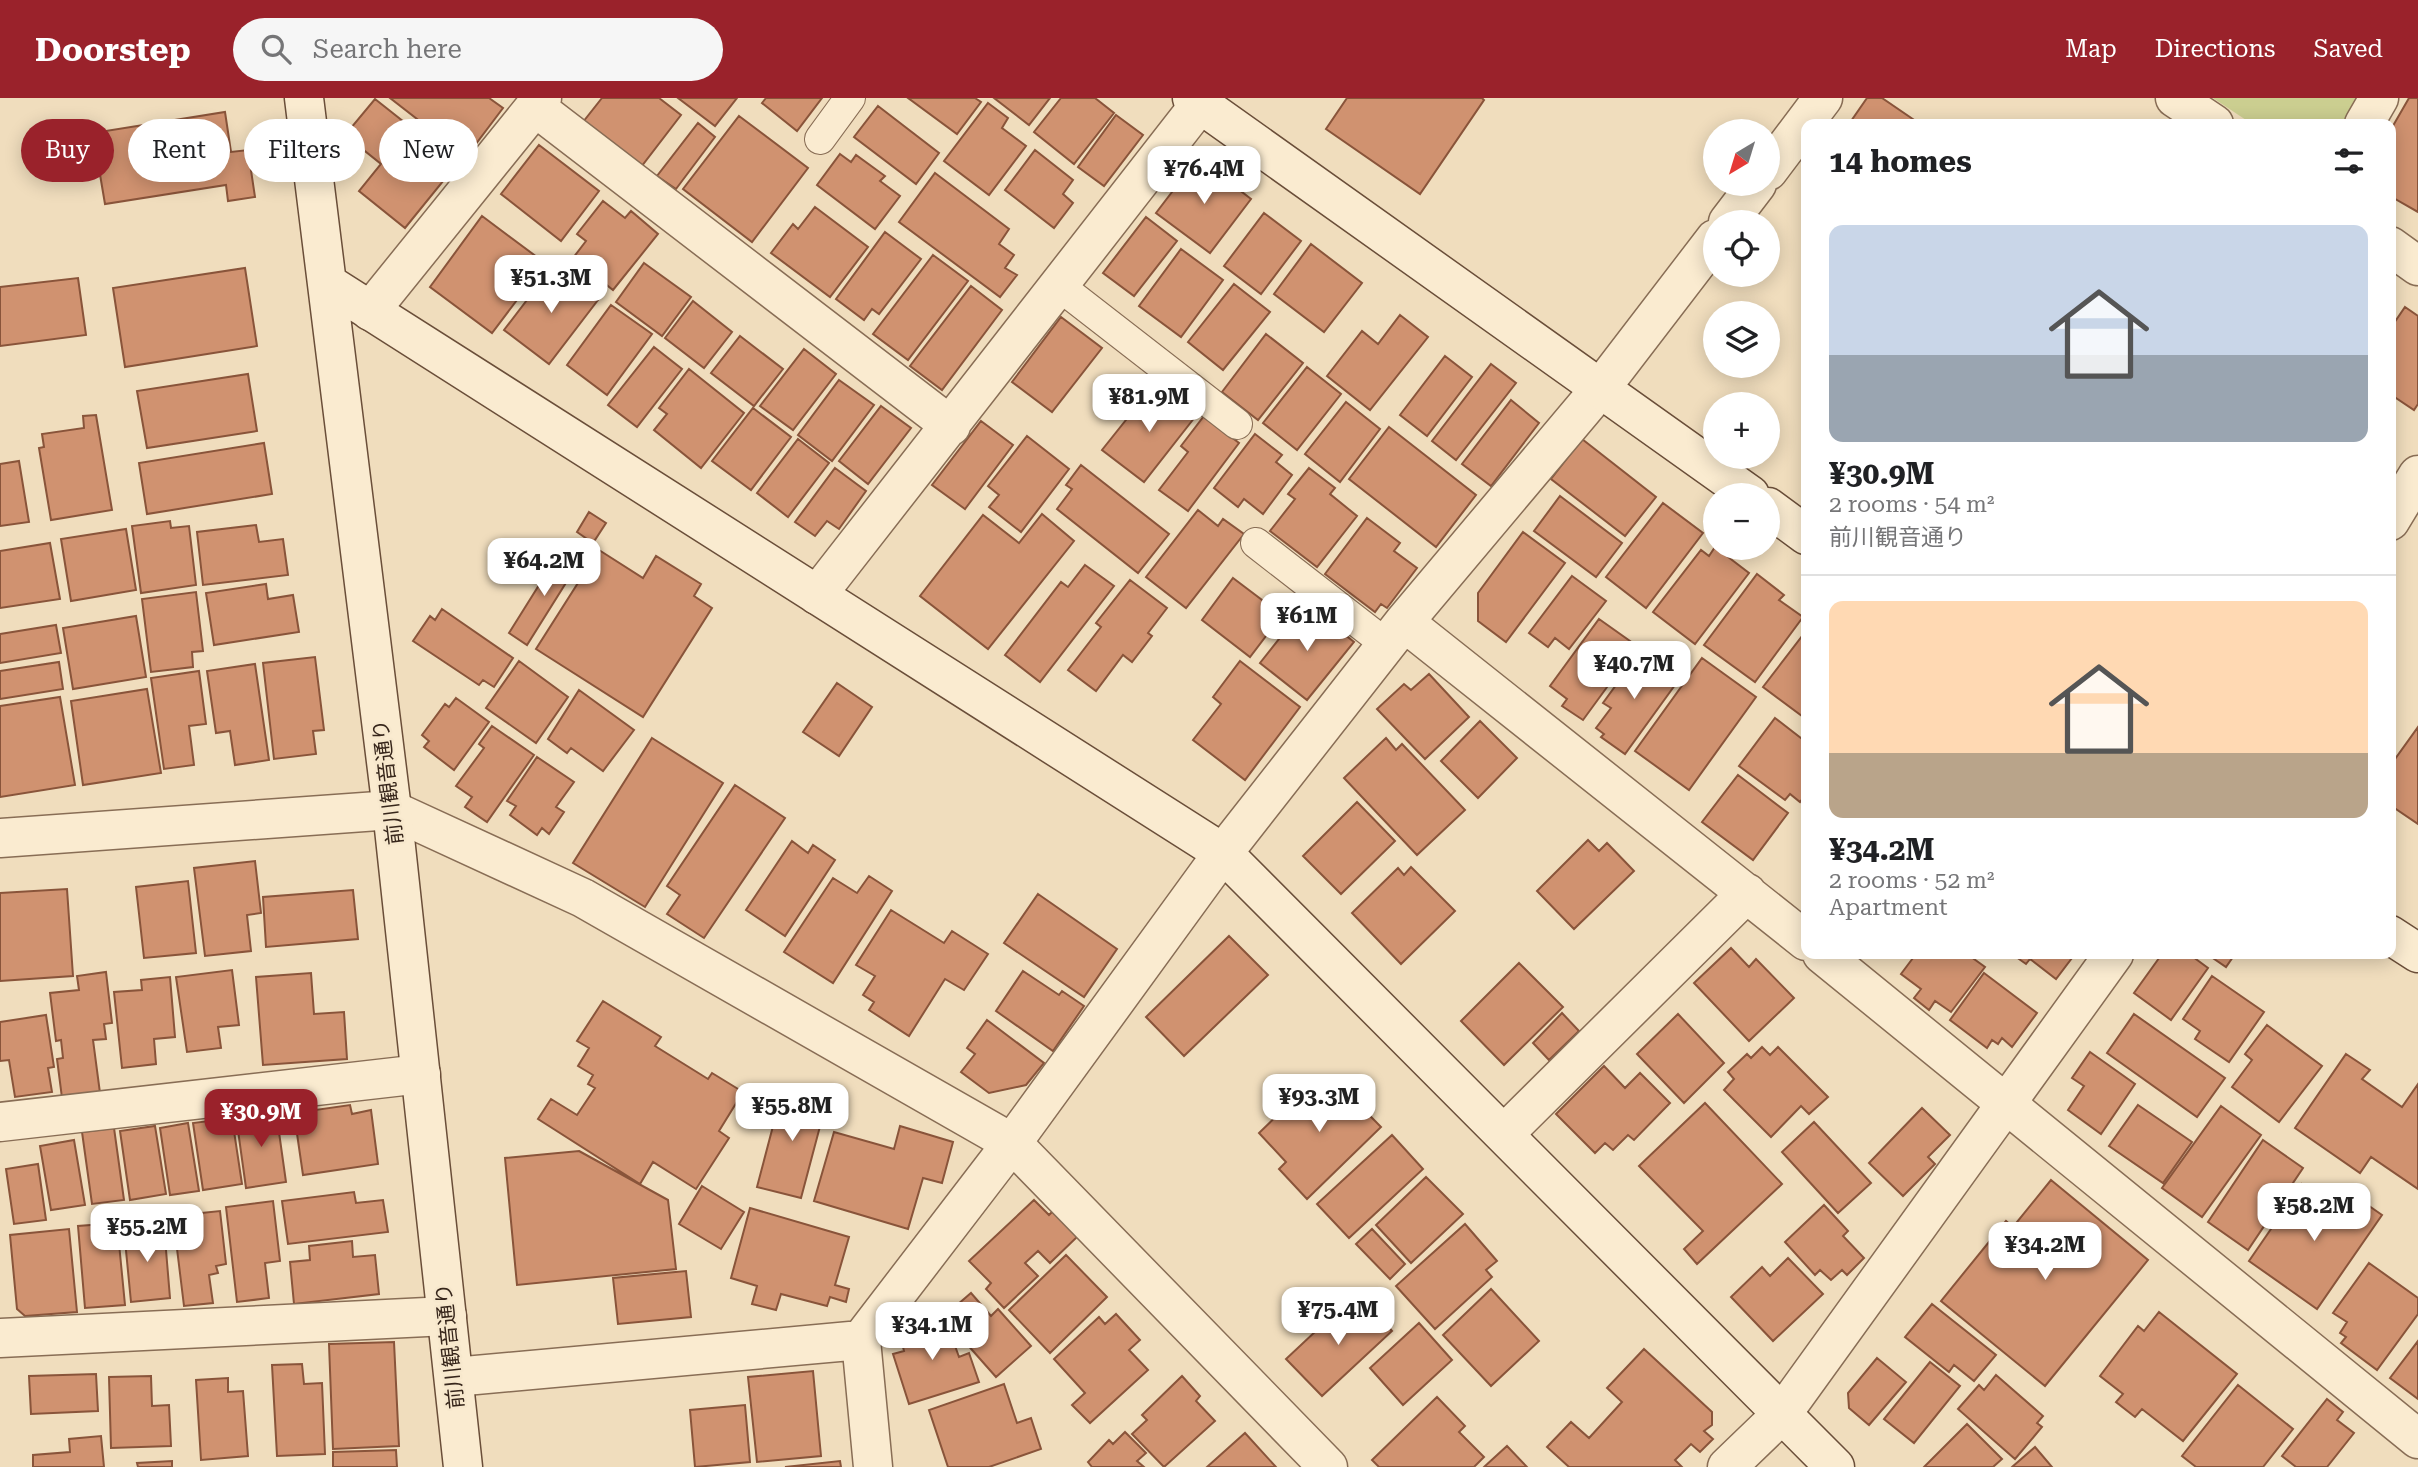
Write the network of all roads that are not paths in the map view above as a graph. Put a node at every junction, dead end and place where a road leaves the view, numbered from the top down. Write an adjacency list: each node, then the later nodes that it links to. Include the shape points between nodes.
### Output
1 (304, 98): 19 (street, 前川観音通り)
2 (850, 98): 12 (lane)
3 (1823, 98): 8 (street)
4 (2175, 98): 9 (street)
5 (2379, 98): 10 (street)
6 (1196, 101): 20 (street); 22 (street)
7 (538, 102): 21 (street); 24 (street)
8 (1807, 119)
9 (2206, 119)
10 (2367, 119)
11 (1801, 127): 13 (street)
12 (820, 139)
13 (1780, 155)
14 (1748, 196): 15 (street)
15 (1737, 210)
16 (2396, 250): 18 (street)
17 (1703, 255): 22 (street)
18 (2418, 266)
19 (327, 283): 21 (street); 33 (street, 前川観音通り)
20 (1058, 285): 23 (lane); 24 (street)
21 (370, 311): 31 (street)
22 (1600, 389): 26 (street); 32 (street)
23 (1237, 424)
24 (951, 426): 31 (street)
25 (2418, 475): 27 (street)
26 (1733, 483)
27 (2396, 511)
28 (1780, 516): 29 (street)
29 (1801, 531)
30 (1256, 543): 32 (lane)
31 (817, 595): 35 (street)
32 (1395, 633): 35 (street); 36 (street)
33 (392, 810): 34 (street); 42 (street, 前川観音通り); 46 (street, via 583,898)
34 (0, 838)
35 (1223, 853): 45 (street); 46 (street)
36 (1747, 893): 37 (street); 45 (street)
37 (1801, 937)
38 (2396, 939): 39 (street)
39 (2418, 953)
40 (1828, 959): 43 (street)
41 (2110, 959): 43 (street)
42 (421, 1074): 44 (street); 47 (street, 前川観音通り)
43 (2006, 1102): 51 (street); 52 (street)
44 (0, 1122)
45 (1504, 1134): 51 (street)
46 (1012, 1143): 49 (street); 55 (street)
47 (447, 1316): 48 (street); 50 (street, 前川観音通り)
48 (0, 1338)
49 (861, 1339): 50 (street); 54 (street)
50 (454, 1377): 53 (street, 前川観音通り)
51 (1782, 1414): 56 (street); 57 (street)
52 (2418, 1439)
53 (464, 1467)
54 (873, 1467)
55 (1328, 1467)
56 (1727, 1467)
57 (1835, 1467)

